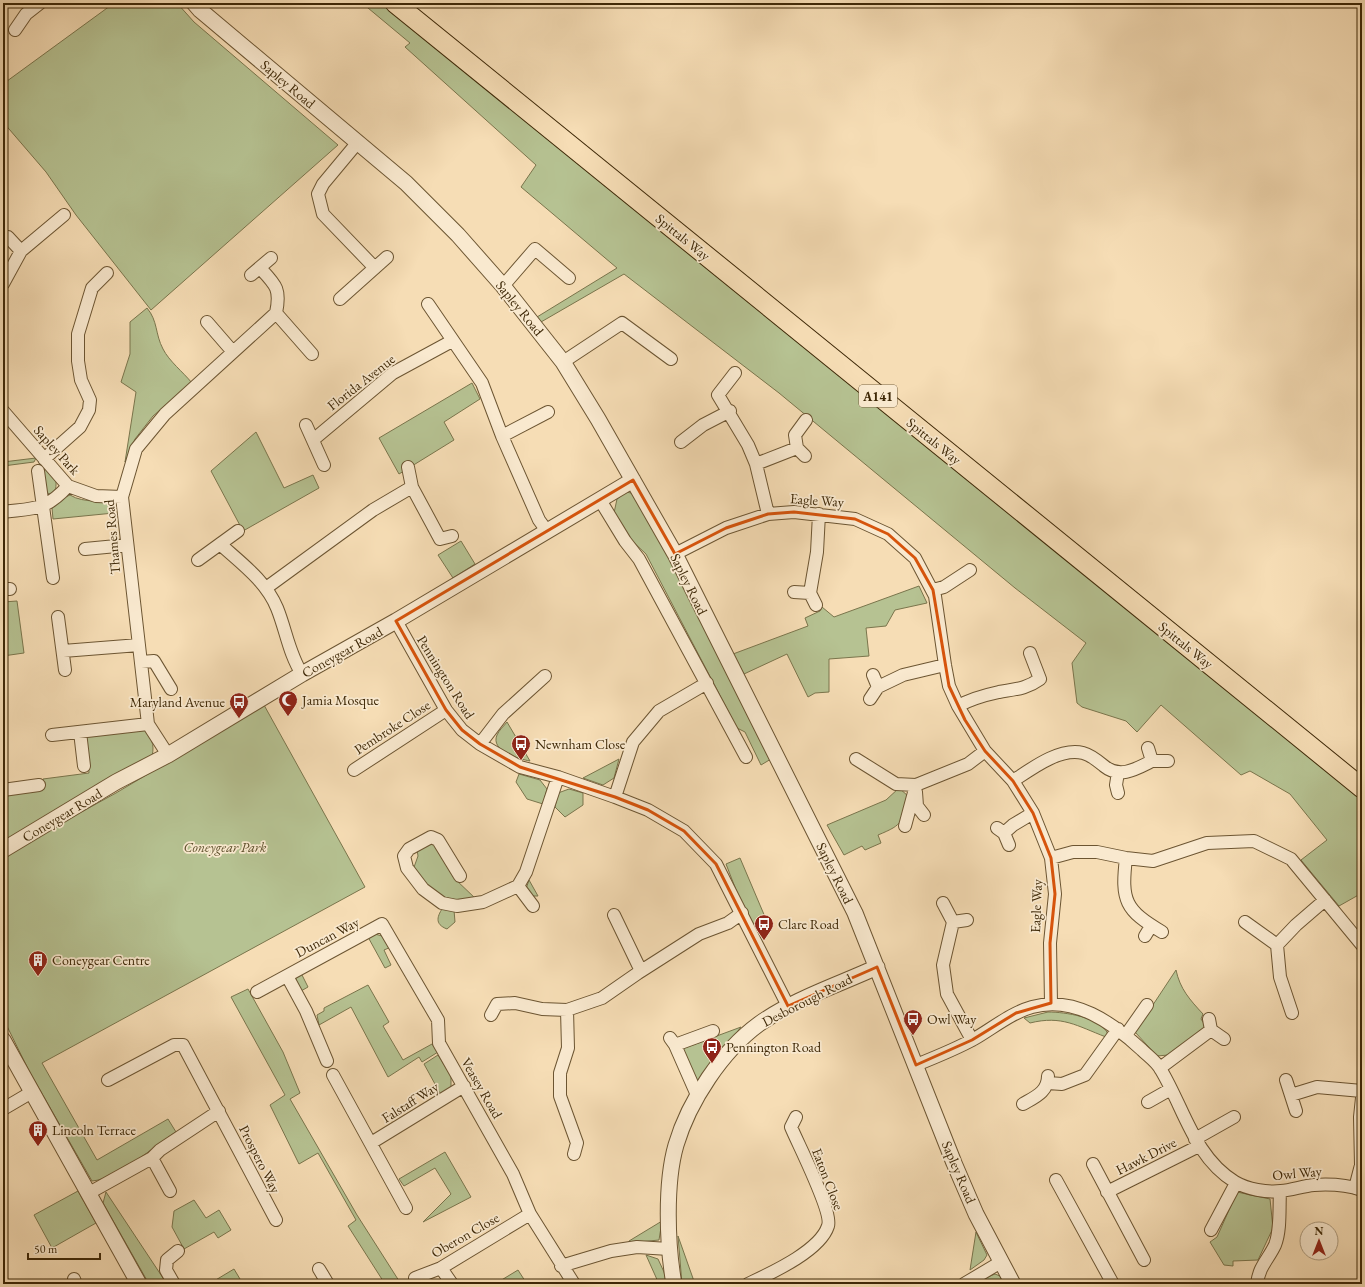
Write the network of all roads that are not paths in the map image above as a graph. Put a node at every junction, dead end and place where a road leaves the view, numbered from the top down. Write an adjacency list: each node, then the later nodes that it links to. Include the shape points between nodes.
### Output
1 (40, 3): 4 (street, via 26,14)
2 (194, 3): 5 (street, Sapley Road)
3 (395, 3): 98 (highway, Spittals Way / A141)
4 (15, 30)
5 (358, 142): 11 (street, via 322,184 318,194 322,214); 15 (street, Sapley Road, via 406,183 458,235)
6 (64, 215): 8 (street)
7 (8, 237): 8 (street)
8 (21, 251): 14 (street)
9 (387, 257): 11 (street)
10 (271, 258): 18 (street, via 255,272 274,282 279,298)
11 (375, 268): 16 (street)
12 (107, 273): 34 (street, via 92,288 78,334 78,361 81,380 90,400 89,410 80,427)
13 (569, 278): 15 (street, via 535,249)
14 (3, 284)
15 (503, 286): 24 (street, Sapley Road)
16 (340, 299)
17 (428, 304): 20 (street)
18 (276, 313): 21 (street, Thames Road); 22 (street)
19 (207, 322): 21 (street)
20 (452, 341): 31 (street, via 482,383); 32 (street, Florida Avenue, via 393,373)
21 (233, 352): 42 (street, Thames Road, via 165,414 136,449)
22 (312, 354)
23 (671, 359): 24 (street, via 620,319)
24 (563, 362): 39 (street, Sapley Road)
25 (735, 373): 27 (street, via 718,394)
26 (3, 411): 34 (street, Sapley Park)
27 (730, 411): 33 (street, via 704,425); 35 (street)
28 (548, 412): 31 (street)
29 (806, 420): 35 (street, via 796,435 801,452)
30 (306, 425): 32 (street)
31 (502, 436): 49 (street, via 539,520)
32 (313, 440): 36 (street)
33 (681, 442)
34 (44, 459): 40 (street, Sapley Park)
35 (756, 464): 46 (street)
36 (324, 465)
37 (408, 467): 41 (street)
38 (38, 472): 44 (street)
39 (633, 480): 43 (street, Coneygear Road); 54 (street, Sapley Road)
40 (68, 486): 42 (street, Sapley Park, via 96,496); 44 (street, via 57,499)
41 (412, 487): 50 (street, via 440,540); 58 (street, via 373,510)
42 (122, 497): 52 (street, Thames Road)
43 (600, 500): 49 (street, Coneygear Road); 74 (street, via 639,559)
44 (44, 507): 45 (street); 57 (street)
45 (3, 512)
46 (768, 514): 47 (street, Eagle Way); 54 (street, Eagle Way, via 726,528)
47 (819, 514): 59 (street, Eagle Way, via 855,519 888,534 915,558); 61 (street, via 817,552)
48 (238, 531): 51 (street)
49 (547, 531): 64 (street, Coneygear Road)
50 (452, 536)
51 (220, 544): 55 (street); 58 (street)
52 (127, 545): 53 (street); 65 (street, Thames Road)
53 (85, 549)
54 (675, 554): 123 (street, Sapley Road, via 852,908)
55 (198, 560)
56 (967, 571): 59 (street, via 944,587)
57 (53, 578)
58 (266, 588): 71 (street, via 277,606 296,664)
59 (933, 590): 69 (street, Eagle Way)
60 (794, 592): 61 (street)
61 (810, 593): 62 (street)
62 (816, 604)
63 (58, 617): 66 (street)
64 (396, 621): 71 (street, Coneygear Road); 79 (street, Pennington Road)
65 (139, 645): 66 (street); 68 (street, Thames Road)
66 (63, 651): 70 (street)
67 (1030, 653): 78 (street, via 1040,679 1029,687 998,692)
68 (141, 662): 76 (street, via 154,660); 80 (street, Thames Road)
69 (945, 665): 75 (street, via 903,675); 78 (street, Eagle Way)
70 (65, 670)
71 (302, 674): 86 (street, Coneygear Road)
72 (873, 675): 75 (street)
73 (545, 676): 83 (street, via 503,714)
74 (707, 683): 87 (street); 101 (street, via 658,711 633,742)
75 (878, 687): 77 (street)
76 (171, 689)
77 (870, 699)
78 (958, 706): 85 (street, Eagle Way)
79 (446, 710): 83 (street, Pennington Road, via 462,730); 92 (street, Pembroke Close)
80 (148, 724): 81 (street); 86 (street, Thames Road)
81 (80, 732): 82 (street); 91 (street)
82 (52, 735)
83 (480, 744): 94 (street, Pennington Road, via 520,767)
84 (1148, 748): 89 (street)
85 (985, 751): 95 (street, Eagle Way); 97 (street, via 968,764)
86 (168, 755): 106 (street, Coneygear Road, via 116,782)
87 (746, 757)
88 (856, 759): 97 (street, via 896,784)
89 (1152, 760): 90 (street); 93 (street, via 1133,771)
90 (1168, 761)
91 (84, 766)
92 (354, 770)
93 (1118, 772): 95 (street, via 1082,752 1065,754 1041,762); 100 (street)
94 (558, 777): 101 (street, Pennington Road); 110 (street, via 526,872)
95 (1013, 781): 102 (street, Eagle Way)
96 (39, 785): 99 (street)
97 (916, 785): 103 (street, via 917,806); 104 (street)
98 (1362, 788)
99 (3, 790)
100 (1118, 793)
101 (615, 797): 114 (street, Pennington Road, via 648,810 684,831 716,864)
102 (1033, 813): 105 (street, via 1000,831); 107 (street, Eagle Way)
103 (924, 815)
104 (905, 826)
105 (1009, 845)
106 (5, 847)
107 (1051, 858): 108 (street, via 1073,852 1097,852); 127 (street, Eagle Way, via 1055,894 1050,943)
108 (1126, 858): 111 (street, via 1152,861 1206,843 1254,841 1291,860); 120 (street, via 1123,880 1127,902 1148,931)
109 (460, 876): 110 (street, via 438,840 431,836 409,849 404,856 407,868 423,889 442,903 457,906 484,902)
110 (518, 886): 113 (street)
111 (1325, 900): 121 (street); 122 (street)
112 (943, 903): 117 (street)
113 (533, 906)
114 (742, 914): 124 (street, via 728,923 700,934); 129 (street, Pennington Road)
115 (614, 915): 124 (street)
116 (966, 920): 117 (street)
117 (953, 922): 137 (street, via 943,965 947,994)
118 (382, 924): 125 (street, Duncan Way); 144 (street, Veasey Road, via 438,1020 440,1043)
119 (1247, 928): 121 (street)
120 (1162, 932)
121 (1277, 945): 131 (street, via 1280,977)
122 (1362, 945)
123 (876, 967): 129 (street, Desborough Road); 139 (street, Sapley Road)
124 (641, 971): 130 (street, via 602,998)
125 (287, 976): 126 (street, Duncan Way); 138 (street, Duncan Way, via 306,1011)
126 (257, 992)
127 (1051, 1003): 134 (street, Owl Way, via 1076,1007 1107,1020); 137 (street, Owl Way, via 1032,1006 1016,1013)
128 (1146, 1005): 134 (street)
129 (788, 1006): 149 (street, Desborough Road, via 760,1023 742,1038 723,1058)
130 (567, 1010): 132 (street, via 542,1009 515,1003 498,1004); 160 (street, via 568,1048 560,1073 560,1096 577,1143)
131 (1292, 1013)
132 (491, 1015)
133 (713, 1031): 149 (street, via 673,1042)
134 (1122, 1032): 140 (street, Owl Way); 152 (street, via 1085,1075 1062,1084 1048,1079 1042,1093)
135 (1224, 1039): 140 (street, via 1210,1025)
136 (3, 1040): 147 (street)
137 (972, 1040): 139 (street, Owl Way)
138 (327, 1061)
139 (916, 1065): 177 (street, Sapley Road, via 964,1185)
140 (1160, 1068): 145 (street, Owl Way)
141 (333, 1075): 159 (street)
142 (108, 1080): 154 (street, Prospero Way, via 174,1045 183,1045)
143 (1286, 1080): 148 (street)
144 (464, 1086): 159 (street, Falstaff Way); 171 (street, Veasey Road, via 513,1174)
145 (1171, 1089): 151 (street); 158 (street, Owl Way)
146 (1362, 1091): 148 (street, via 1316,1082)
147 (32, 1092): 153 (street); 169 (street)
148 (1291, 1095): 155 (street)
149 (697, 1096): 174 (street, Desborough Road, via 676,1146 670,1197)
150 (1362, 1098): 165 (street)
151 (1148, 1102)
152 (1023, 1104)
153 (3, 1108)
154 (219, 1111): 161 (street); 172 (street, Prospero Way)
155 (1296, 1111)
156 (796, 1117): 188 (street, Eaton Close, via 791,1127 826,1207 828,1225 820,1240 786,1266)
157 (1234, 1117): 158 (street)
158 (1197, 1142): 164 (street, Owl Way, via 1214,1164); 167 (street, Hawk Drive)
159 (371, 1143): 170 (street)
160 (574, 1154)
161 (152, 1158): 166 (street); 169 (street)
162 (1093, 1164): 167 (street, Hawk Drive)
163 (1056, 1180): 191 (street)
164 (1236, 1183): 168 (street, Owl Way, via 1253,1189); 173 (street)
165 (1359, 1189): 168 (street, Owl Way, via 1313,1185)
166 (170, 1191)
167 (1107, 1192): 176 (street, Hawk Drive)
168 (1280, 1192): 192 (street, via 1277,1235 1260,1270)
169 (89, 1193): 182 (street)
170 (406, 1208)
171 (530, 1214): 178 (street, Veasey Road); 179 (street, Oberon Close)
172 (276, 1220)
173 (1211, 1230)
174 (668, 1249): 178 (street, via 637,1247 611,1251); 187 (street, Desborough Road)
175 (178, 1251): 183 (street, via 166,1260 166,1270)
176 (1144, 1260)
177 (1001, 1262): 189 (street); 190 (street, Sapley Road)
178 (561, 1266): 186 (street, Veasey Road)
179 (441, 1268): 181 (street, Oberon Close); 185 (street)
180 (319, 1269): 184 (street)
181 (415, 1278)
182 (139, 1284)
183 (174, 1284)
184 (328, 1284)
185 (452, 1284)
186 (574, 1284)
187 (674, 1284)
188 (748, 1284)
189 (964, 1284)
190 (1013, 1284)
191 (1113, 1284)
192 (1257, 1284)

